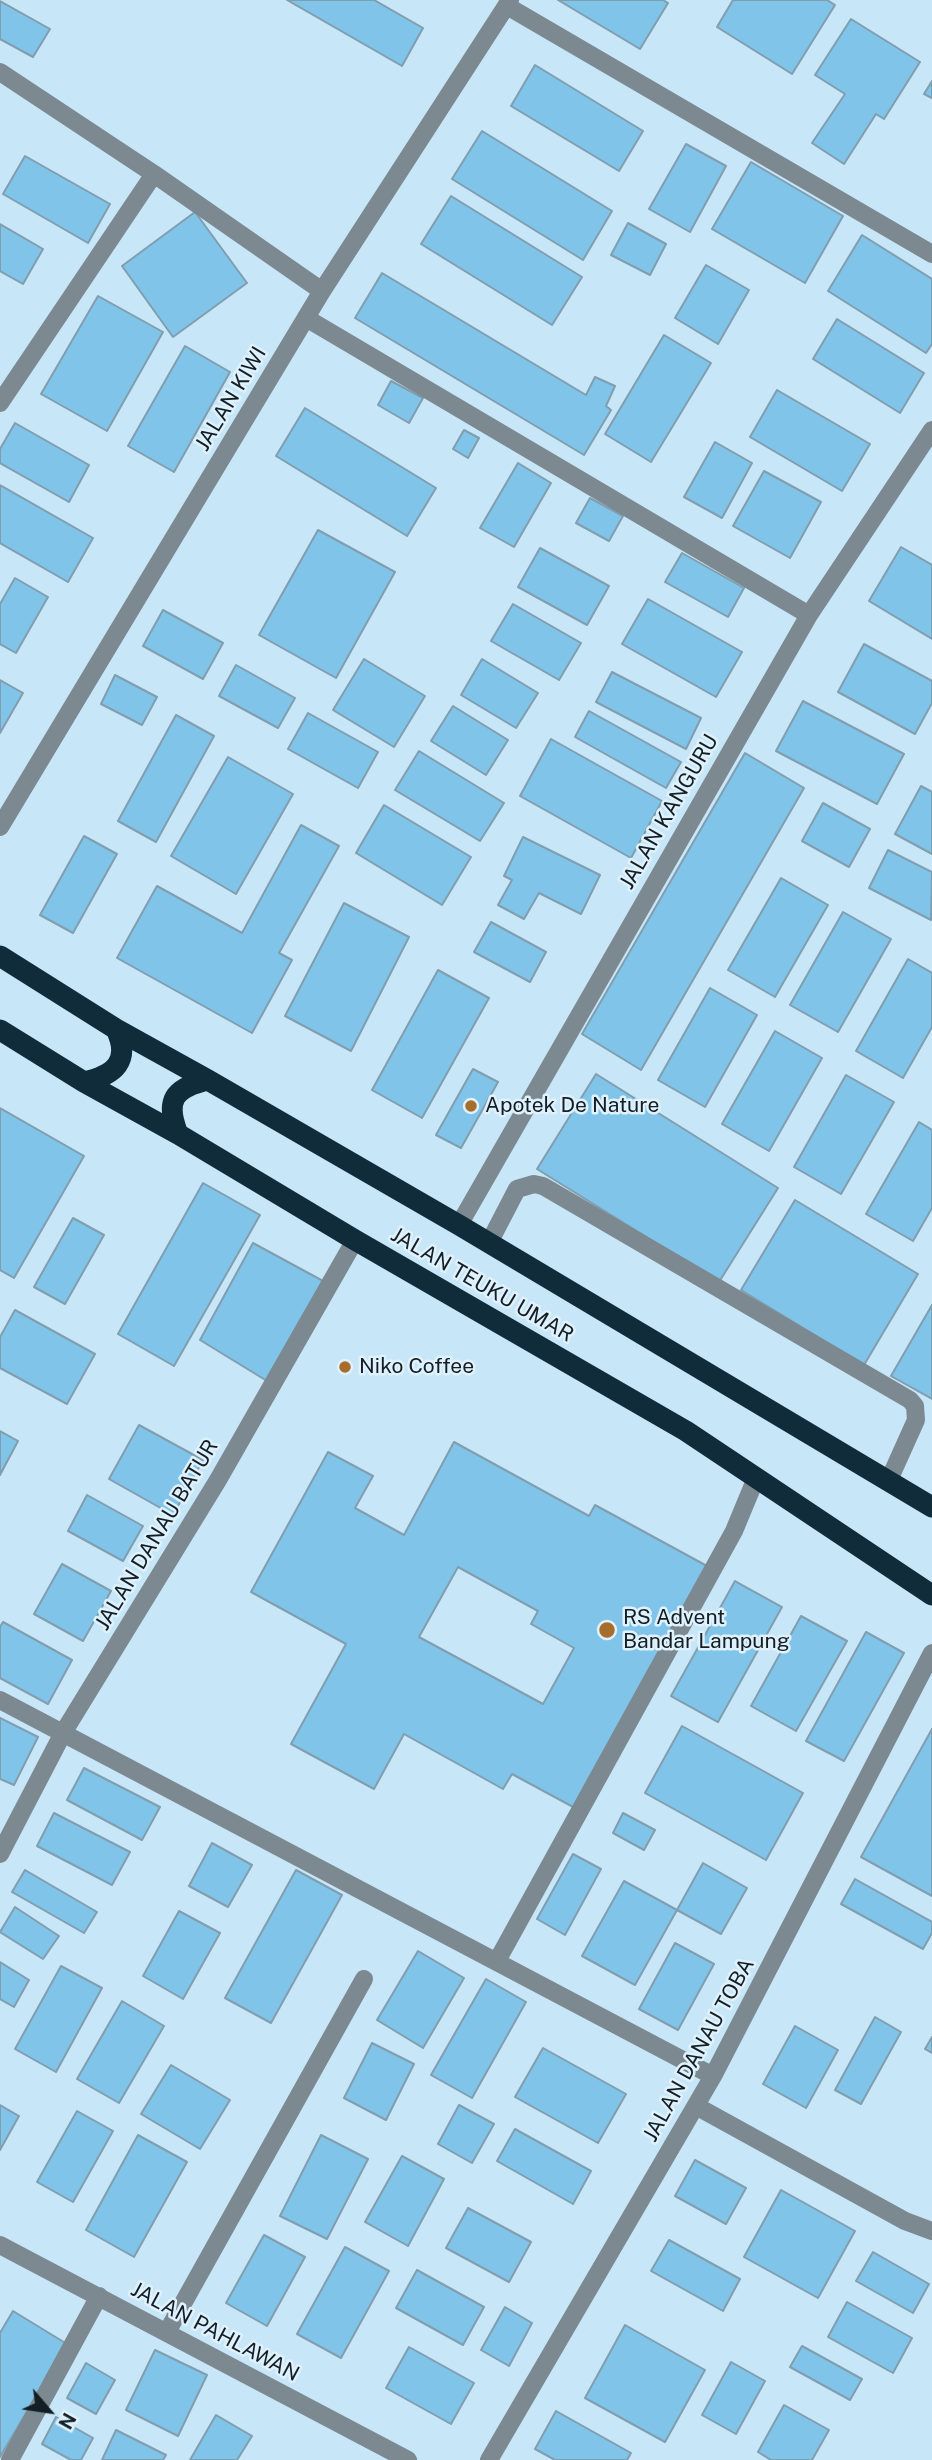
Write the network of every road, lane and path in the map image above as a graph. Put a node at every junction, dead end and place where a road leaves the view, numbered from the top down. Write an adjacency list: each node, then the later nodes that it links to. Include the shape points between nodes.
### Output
1 (509, 3): 4 (street); 5 (street, JALAN KIWI)
2 (0, 72): 3 (street)
3 (154, 174): 5 (street); 7 (street)
4 (932, 254)
5 (322, 291): 6 (street, JALAN KIWI)
6 (306, 318): 9 (street); 10 (street, JALAN KIWI)
7 (0, 403)
8 (932, 430): 9 (street, JALAN KANGURU)
9 (809, 615): 17 (street, JALAN KANGURU)
10 (0, 827)
11 (0, 956): 12 (highway, JALAN TEUKU UMAR)
12 (116, 1029): 14 (highway, JALAN TEUKU UMAR); 15 (highway, via 123,1044 119,1064 105,1077)
13 (0, 1030): 15 (highway, JALAN TEUKU UMAR)
14 (208, 1080): 16 (highway, via 190,1084 175,1096 170,1114); 17 (highway, JALAN TEUKU UMAR)
15 (84, 1082): 16 (highway, JALAN TEUKU UMAR)
16 (178, 1134): 18 (highway, JALAN TEUKU UMAR)
17 (459, 1225): 19 (highway, JALAN TEUKU UMAR)
18 (355, 1240): 20 (highway, JALAN TEUKU UMAR, via 686,1431); 26 (street, JALAN DANAU BATUR, via 218,1480)
19 (489, 1243): 21 (highway, JALAN TEUKU UMAR); 21 (street, via 517,1189 543,1186 910,1400 916,1420)
20 (756, 1478): 23 (highway, JALAN TEUKU UMAR); 28 (street, via 734,1531)
21 (889, 1480): 22 (highway, JALAN TEUKU UMAR)
22 (932, 1507)
23 (932, 1595)
24 (932, 1653): 30 (street, JALAN DANAU TOBA)
25 (0, 1700): 26 (street)
26 (63, 1733): 27 (street, JALAN DANAU BATUR); 28 (street)
27 (0, 1854)
28 (497, 1961): 30 (street)
29 (365, 1979): 35 (street)
30 (713, 2076): 31 (street, JALAN DANAU TOBA)
31 (696, 2106): 32 (street, via 905,2221); 38 (street, JALAN DANAU TOBA)
32 (932, 2231)
33 (0, 2245): 34 (street, JALAN PAHLAWAN)
34 (99, 2296): 35 (street, JALAN PAHLAWAN); 36 (street)
35 (166, 2332): 37 (street, JALAN PAHLAWAN)
36 (9, 2460)
37 (408, 2460)
38 (489, 2460)

